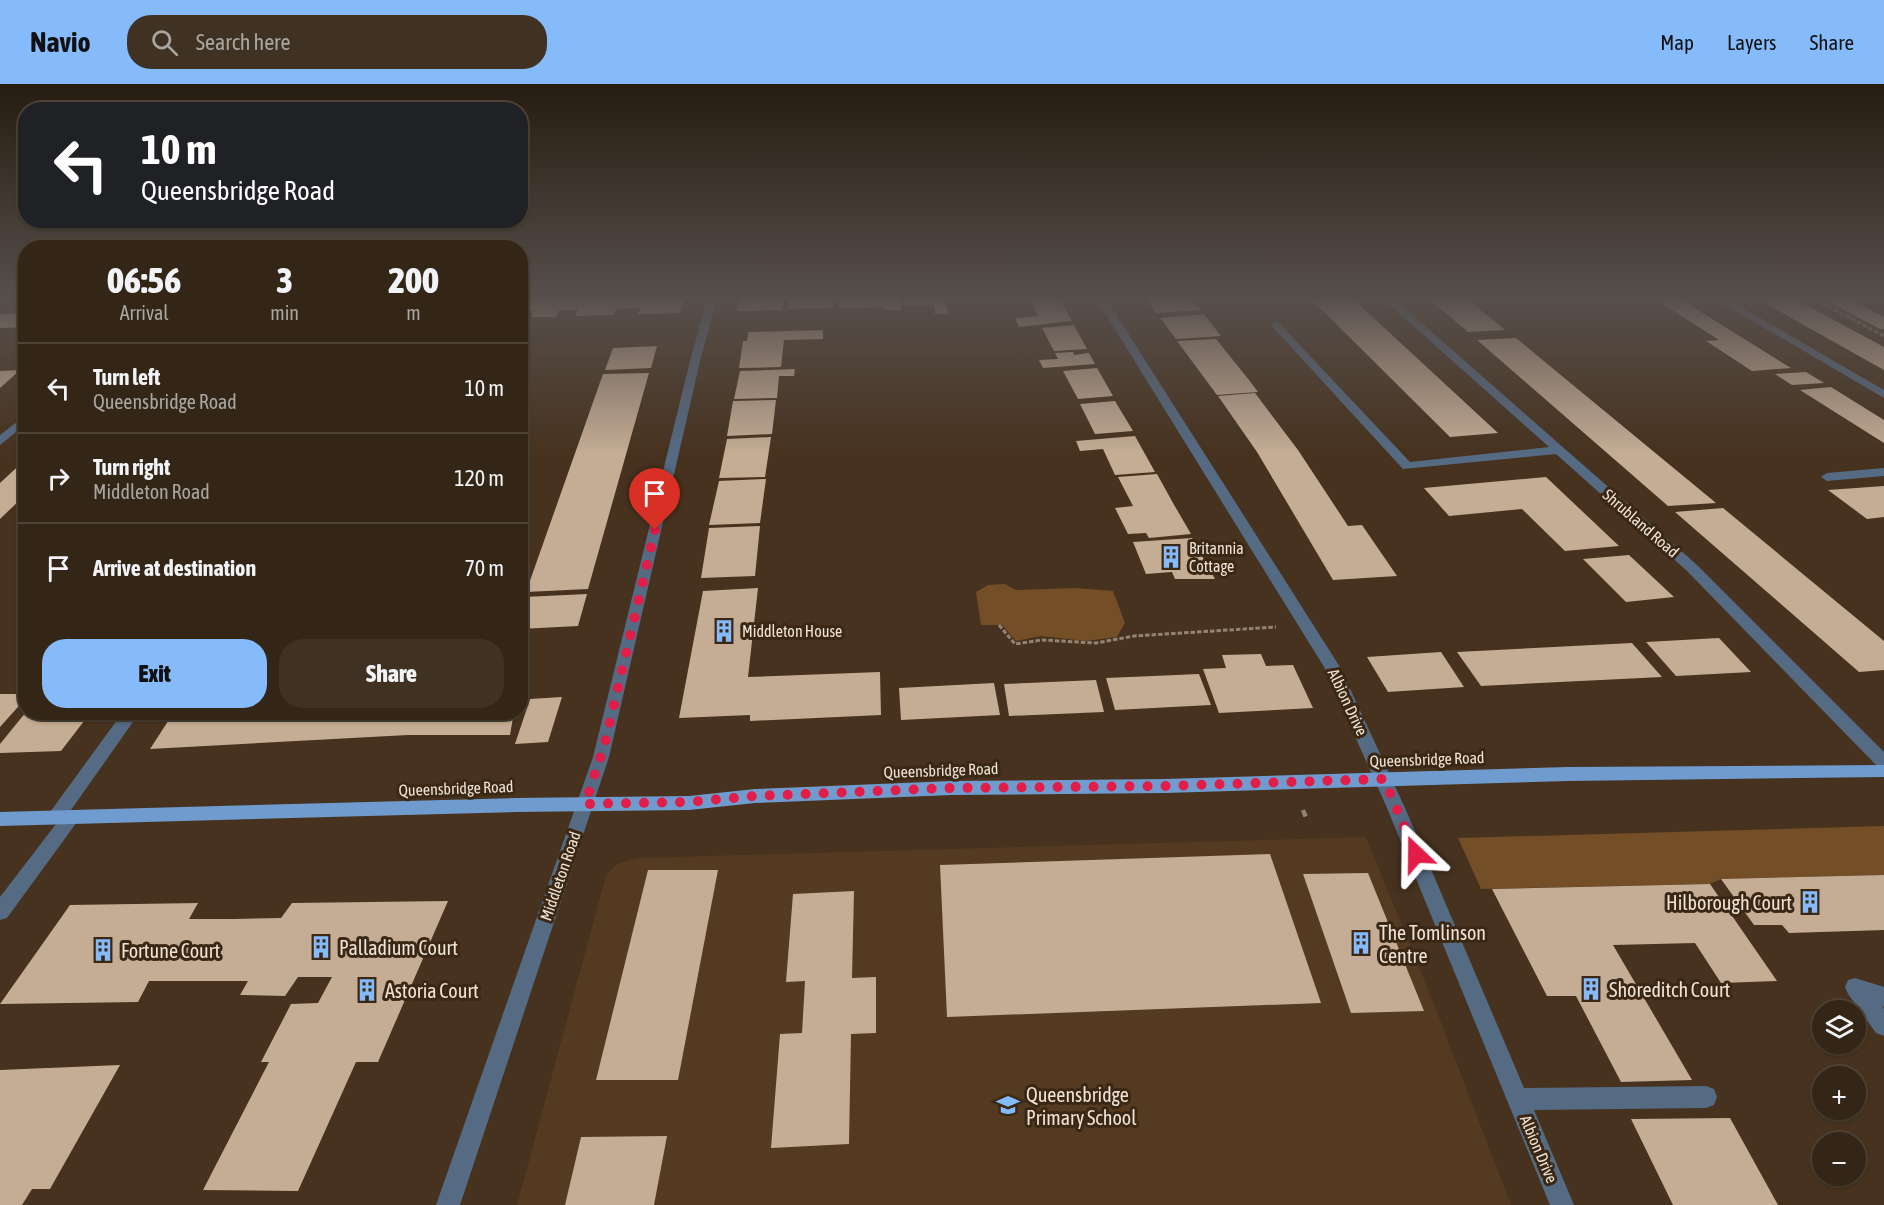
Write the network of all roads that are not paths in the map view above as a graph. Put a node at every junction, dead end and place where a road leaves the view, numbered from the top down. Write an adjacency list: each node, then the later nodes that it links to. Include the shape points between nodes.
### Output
1 (698, 349): 18 (street, Middleton Road, via 605,743)
2 (1133, 349): 17 (street, Albion Drive, via 1307,624 1332,667)
3 (1299, 349): 11 (street, via 1407,466)
4 (1444, 349): 11 (street, Shrubland Road)
5 (1807, 349): 7 (street)
6 (1884, 383): 7 (street)
7 (1867, 384): 8 (street)
8 (1884, 395)
9 (18, 424): 10 (street)
10 (0, 441)
11 (1557, 450): 15 (street, Shrubland Road, via 1691,567)
12 (1884, 472): 13 (street)
13 (1827, 477)
14 (127, 720): 19 (street)
15 (1884, 762)
16 (1884, 771): 17 (main road, Queensbridge Road)
17 (1384, 779): 18 (main road, Queensbridge Road, via 941,789); 25 (street, Albion Drive)
18 (585, 804): 19 (main road, Queensbridge Road); 26 (street, Middleton Road)
19 (63, 817): 20 (main road, Queensbridge Road); 21 (street)
20 (0, 819)
21 (0, 912)
22 (1884, 997): 23 (street, via 1855,987)
23 (1884, 1026)
24 (1706, 1097): 25 (street)
25 (1518, 1099): 27 (street, Albion Drive)
26 (448, 1205)
27 (1562, 1205)

